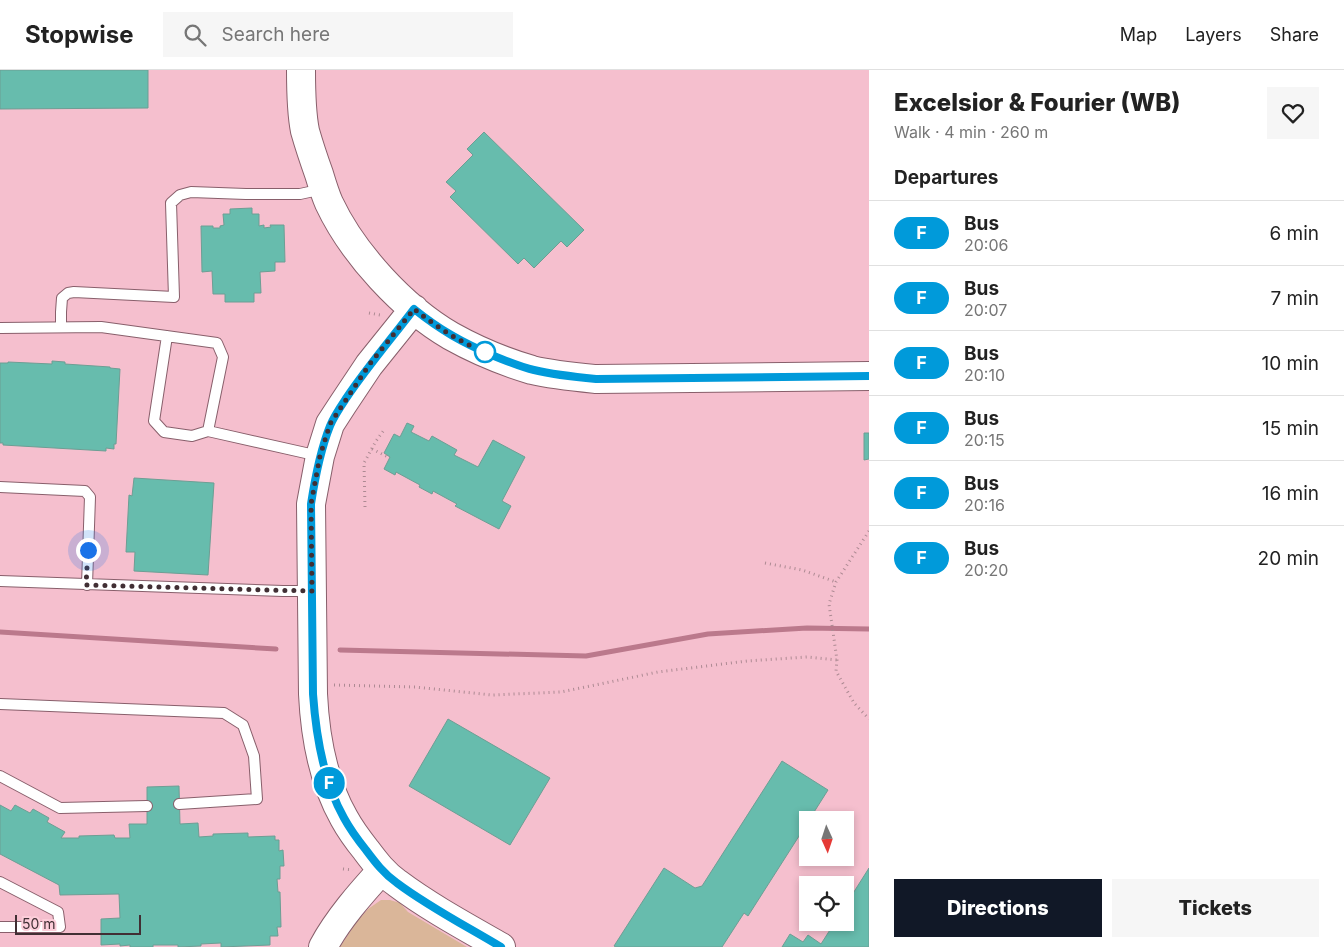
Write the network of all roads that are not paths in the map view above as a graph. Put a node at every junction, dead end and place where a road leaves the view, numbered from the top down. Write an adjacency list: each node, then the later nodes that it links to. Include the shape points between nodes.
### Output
1 (301, 70): 2 (street, via 305,130)
2 (324, 189): 3 (street, via 345,232 363,257); 4 (lane, via 300,194 191,192 180,195 171,203 174,297 68,293 62,298)
3 (414, 309): 7 (street, via 431,323 480,350 533,370 565,376 596,379); 9 (street, via 369,365 330,424)
4 (61, 327): 5 (lane); 6 (lane, via 101,327)
5 (0, 328)
6 (167, 336): 8 (lane, via 217,343 223,357); 8 (lane, via 154,420 164,432 192,436)
7 (869, 376)
8 (208, 431): 9 (lane)
9 (320, 456): 13 (street, via 311,504)
10 (0, 487): 12 (lane, via 85,491 90,497)
11 (0, 581): 12 (lane)
12 (86, 585): 13 (lane)
13 (312, 591): 18 (street, via 314,718 326,776 344,818)
14 (0, 704): 16 (lane, via 224,714 244,725 254,756 257,800)
15 (0, 776): 17 (lane, via 60,808)
16 (179, 804)
17 (147, 806)
18 (382, 870): 21 (street); 22 (street, via 396,883)
19 (0, 882): 20 (lane, via 58,912 60,927)
20 (0, 927)
21 (323, 947)
22 (501, 947)

